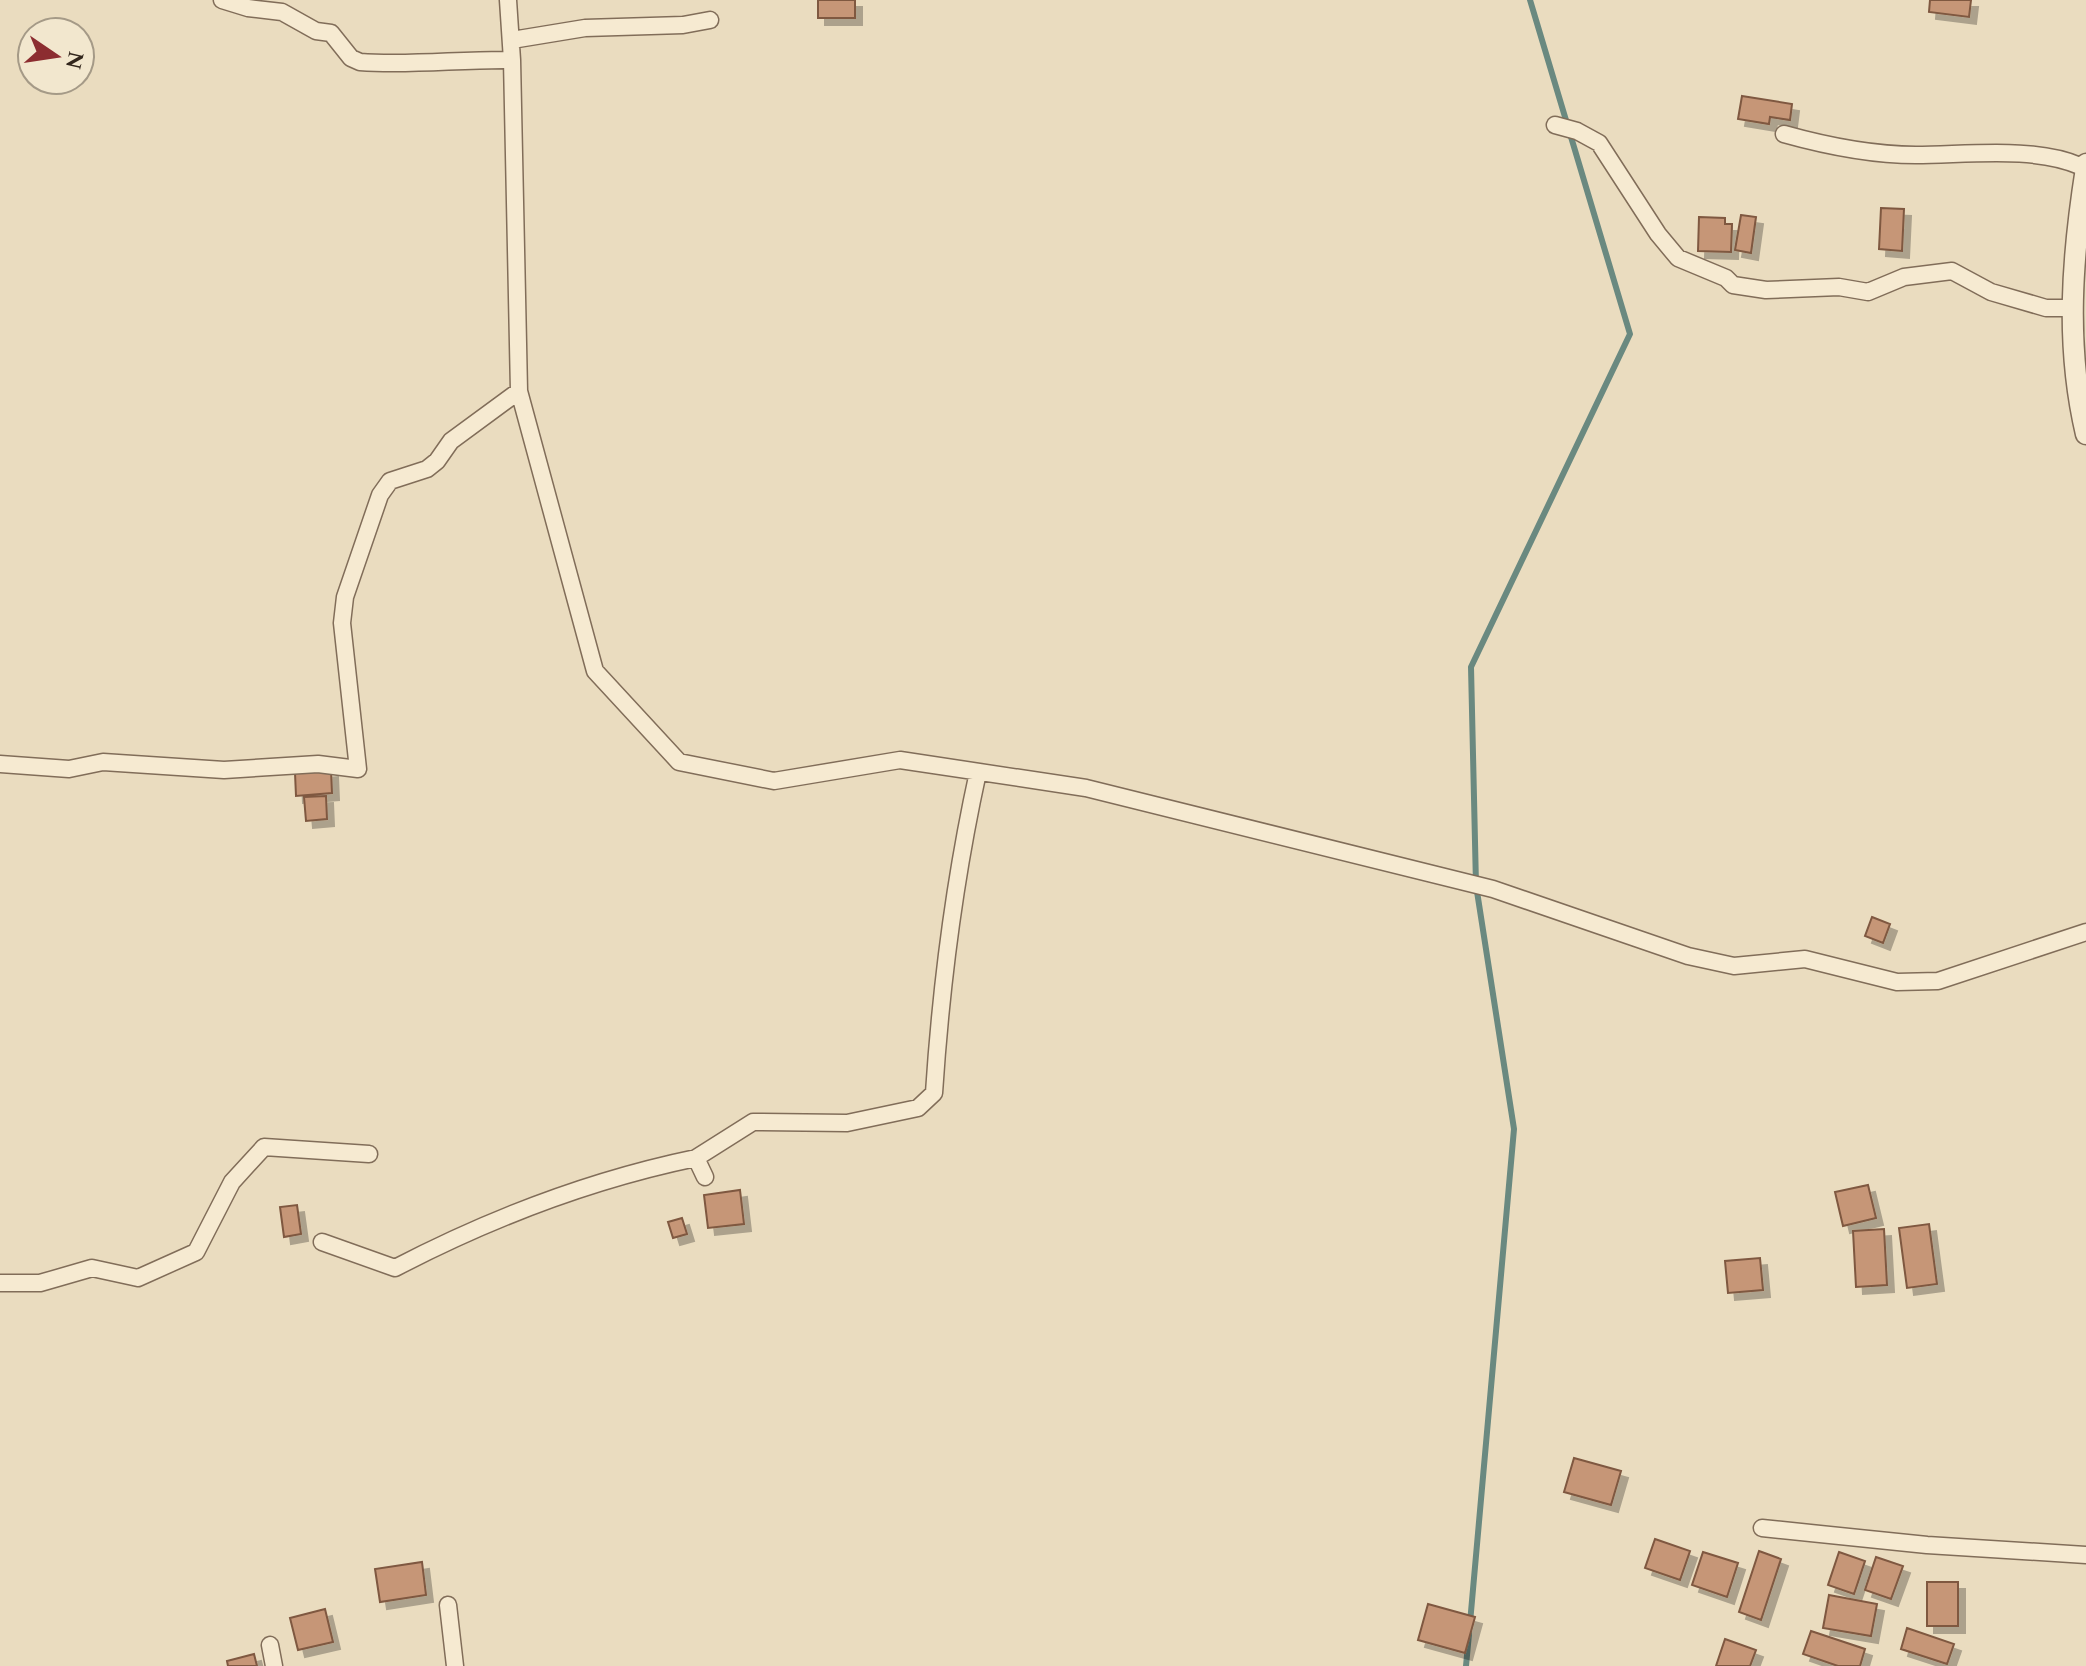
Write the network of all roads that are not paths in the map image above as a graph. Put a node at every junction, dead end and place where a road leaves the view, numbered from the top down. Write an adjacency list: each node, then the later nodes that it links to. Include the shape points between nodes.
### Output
1 (222, 0): 5 (street, via 282,12 316,31 331,33 360,62)
2 (508, 0): 4 (street)
3 (710, 20): 4 (street, via 585,28)
4 (512, 40): 5 (street)
5 (512, 60): 10 (street)
6 (1555, 125): 9 (street, via 1599,143 1678,258 1733,285 1868,292 1904,277 1952,271 1991,292 2046,308)
7 (1784, 134): 8 (street, via 1827,146 1895,154 2053,157)
8 (2086, 165): 9 (street)
9 (2071, 308): 11 (street)
10 (519, 391): 12 (street, via 451,441 427,469 390,481 380,495 345,597 342,623 358,769 318,764 224,770 103,762 69,769); 13 (street, via 595,671 679,762 774,781 900,760)
11 (2086, 434)
12 (0, 764)
13 (978, 772): 14 (street, via 1086,788 1493,889 1688,956 1734,966 1805,959 1897,982 1938,981); 16 (street, via 940,1002 934,1093 918,1108 847,1123 753,1122)
14 (2086, 932)
15 (369, 1154): 19 (street, via 264,1147 232,1182 196,1252 138,1278 92,1268 40,1283)
16 (696, 1158): 17 (street); 18 (street, via 545,1199 395,1268)
17 (705, 1177)
18 (322, 1242)
19 (0, 1283)
20 (1762, 1528): 21 (street)
21 (2086, 1555)
22 (448, 1605): 25 (street)
23 (270, 1645): 24 (street)
24 (274, 1666)
25 (455, 1666)

